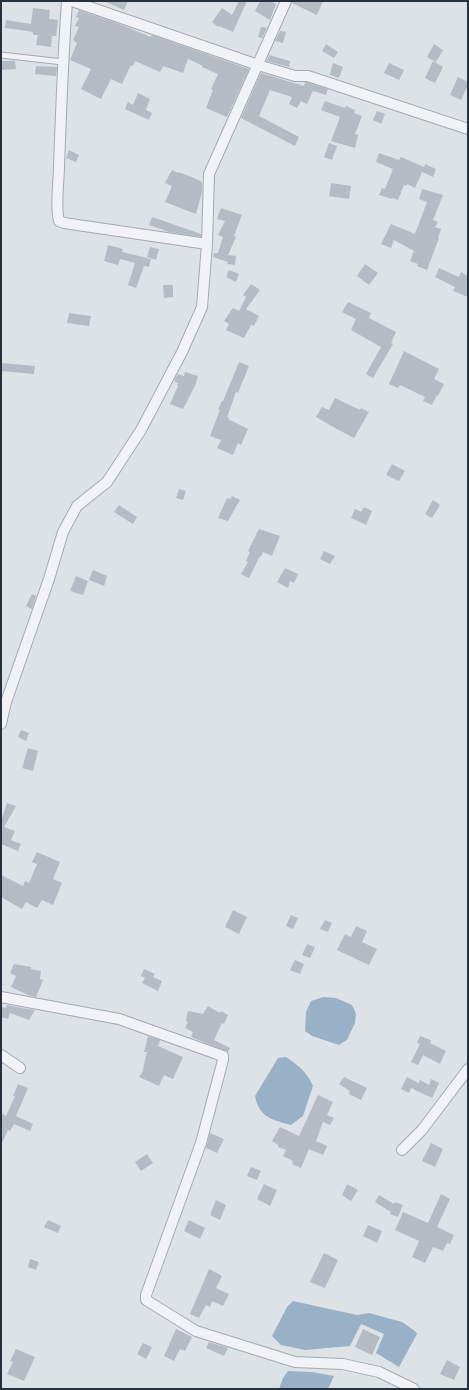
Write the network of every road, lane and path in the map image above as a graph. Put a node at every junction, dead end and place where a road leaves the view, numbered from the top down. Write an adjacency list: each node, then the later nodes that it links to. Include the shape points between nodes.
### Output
1 (67, 1): 5 (street)
2 (72, 1): 6 (street)
3 (286, 1): 6 (street)
4 (1, 55): 5 (lane)
5 (63, 62): 8 (street, via 59,221)
6 (258, 65): 7 (street, via 295,76 308,76); 8 (street, via 209,174)
7 (468, 129)
8 (207, 244): 9 (street, via 202,307 182,352 141,430 108,482 77,506 63,532 50,579 6,702)
9 (1, 724)
10 (1, 997): 15 (street, via 119,1019 223,1056 201,1143 146,1300 196,1331 295,1362 342,1364 379,1372)
11 (1, 1055): 12 (street)
12 (20, 1068)
13 (468, 1068): 14 (street, via 422,1130)
14 (402, 1150)
15 (414, 1389)

